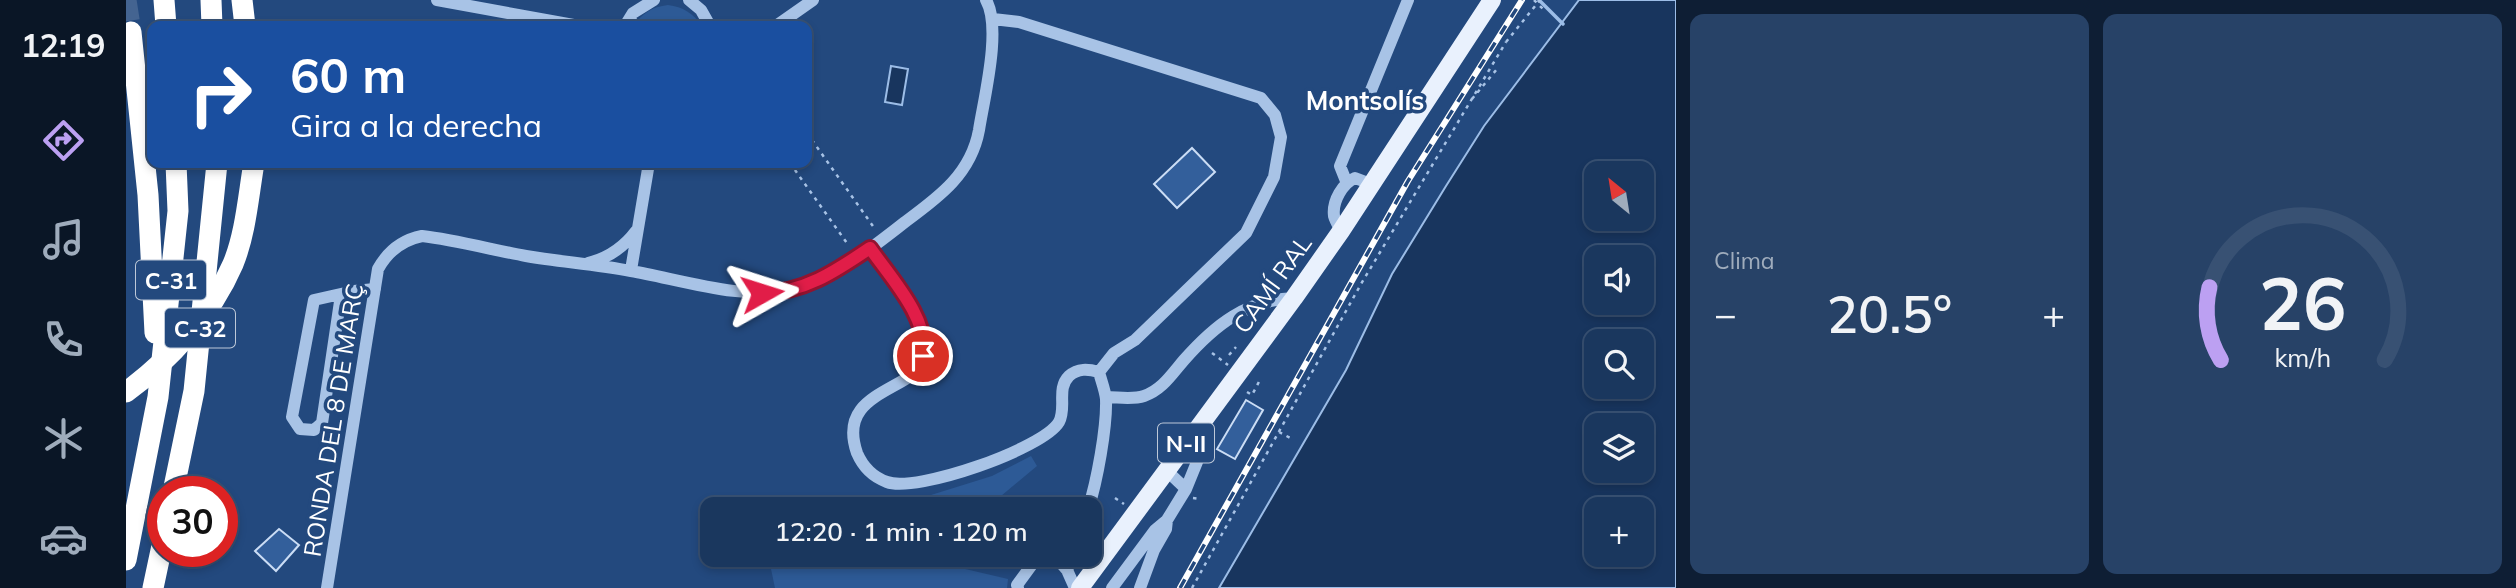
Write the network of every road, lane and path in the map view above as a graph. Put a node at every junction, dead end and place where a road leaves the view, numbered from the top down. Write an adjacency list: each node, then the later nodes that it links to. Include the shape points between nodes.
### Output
1 (164, 0): 15 (highway)
2 (211, 0): 16 (highway)
3 (242, 0): 17 (highway)
4 (437, 0): 18 (street)
5 (654, 0): 19 (street)
6 (689, 0): 20 (street)
7 (813, 0): 21 (street)
8 (986, 0): 14 (street, RONDA DEL 8 DE MARÇ)
9 (1408, 0): 31 (street, via 1340,166)
10 (1492, 0): 32 (main road, CAMÍ RAL / N-II)
11 (1534, 0): 13 (path)
12 (1540, 0): 24 (path, bridge, via 1506,42)
13 (1543, 9)
14 (993, 19): 37 (street, RONDA DEL 8 DE MARÇ, via 977,137 964,170 945,191); 47 (street, via 1019,22 1261,98 1275,115 1282,137 1274,177 1246,233)
15 (166, 21)
16 (212, 21)
17 (244, 21)
18 (552, 21)
19 (628, 21)
20 (707, 21)
21 (783, 21)
22 (131, 32): 51 (highway, via 152,247)
23 (1497, 69): 24 (path)
24 (1466, 106): 53 (path)
25 (812, 140): 34 (path)
26 (176, 168): 51 (highway, C-31, via 178,211)
27 (216, 168): 57 (highway, C-32, via 194,391)
28 (253, 168): 49 (highway, bridge, via 233,264 172,353)
29 (648, 168): 33 (street)
30 (794, 168): 36 (path)
31 (1346, 181): 32 (street, via 1355,177); 35 (street, via 1334,216)
32 (1371, 184): 35 (main road, CAMÍ RAL / N-II)
33 (638, 228): 38 (street, via 610,255); 39 (street)
34 (875, 229)
35 (1341, 231): 42 (main road, CAMÍ RAL / N-II)
36 (849, 246)
37 (870, 248): 39 (street, RONDA DEL 8 DE MARÇ, via 814,282 778,293); 47 (street, via 916,315 925,345 916,372 871,398 855,425 861,462 882,480 916,483 968,470 1016,450 1059,421 1063,386 1070,376 1081,369)
38 (583, 264): 39 (street, RONDA DEL 8 DE MARÇ); 40 (street, RONDA DEL 8 DE MARÇ, via 422,236 404,242 382,261)
39 (631, 271)
40 (375, 289): 41 (street); 70 (street, RONDA DEL 8 DE MARÇ)
41 (341, 295): 41 (street, via 322,423 314,430 300,429 292,417 314,300)
42 (1294, 298): 52 (street, via 1256,304 1236,314 1201,342 1158,389 1144,396); 54 (main road, CAMÍ RAL / N-II)
43 (1236, 346): 45 (path)
44 (1212, 353): 46 (path, via 1229,365)
45 (1230, 355)
46 (1227, 371)
47 (1099, 372): 52 (street)
48 (1261, 378): 50 (path, via 1252,395)
49 (126, 392)
50 (1247, 392)
51 (158, 397): 63 (highway, C-31)
52 (1106, 397): 59 (street)
53 (1279, 432): 55 (path); 75 (path)
54 (1189, 439): 56 (main road, CAMÍ RAL / N-II); 58 (street, via 1197,462)
55 (1294, 440)
56 (1166, 470): 58 (street); 72 (main road, CAMÍ RAL / N-II)
57 (176, 476)
58 (1186, 489): 62 (street)
59 (1091, 497)
60 (1115, 498): 61 (path)
61 (1126, 506)
62 (1167, 520): 73 (street); 74 (street)
63 (126, 560)
64 (157, 567): 69 (highway)
65 (1030, 567): 71 (street)
66 (1064, 567): 68 (street)
67 (1068, 567): 68 (street)
68 (1067, 570): 72 (street)
69 (153, 588)
70 (327, 588)
71 (1018, 588)
72 (1077, 588)
73 (1112, 588)
74 (1140, 588)
75 (1192, 588)

